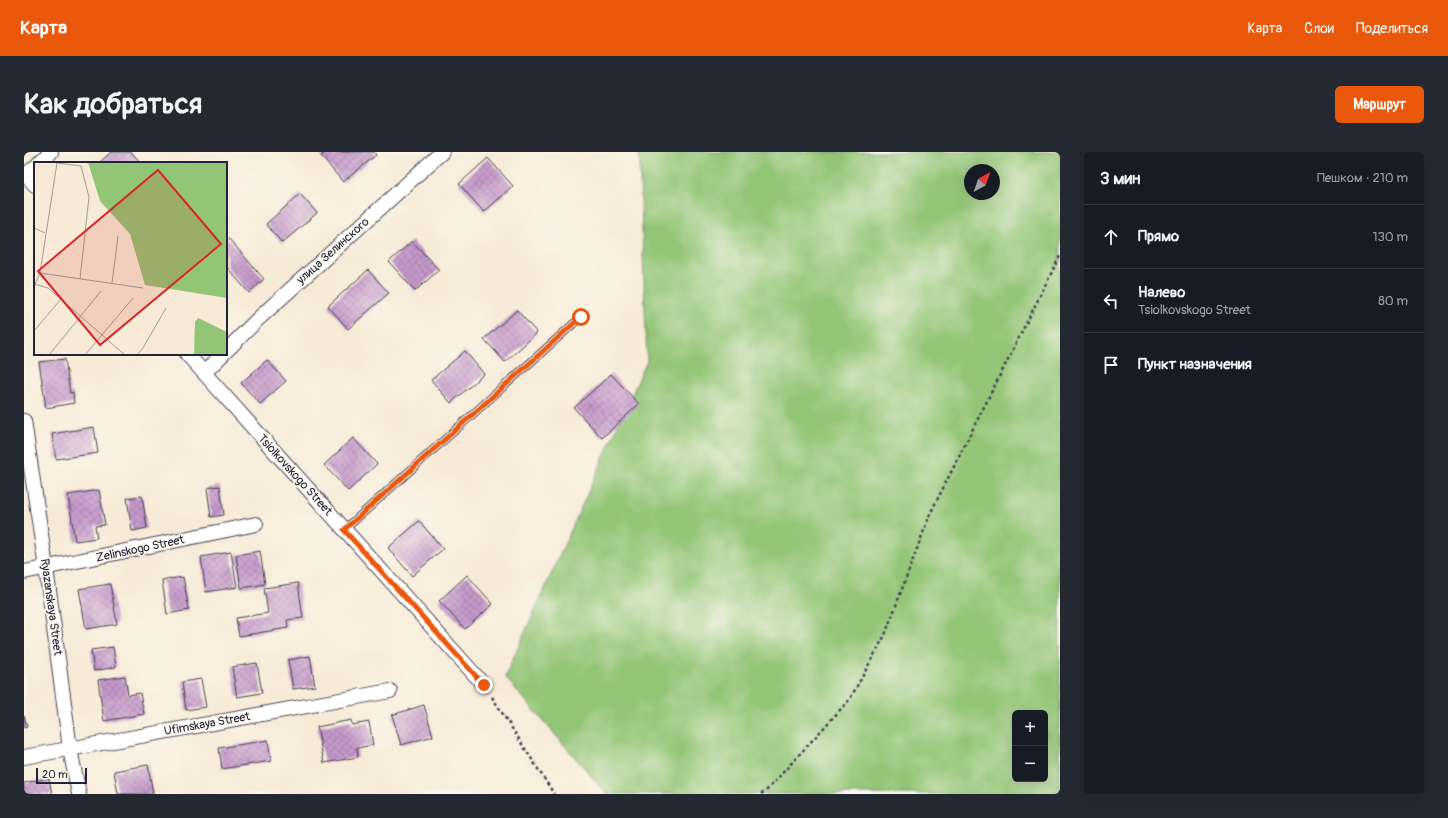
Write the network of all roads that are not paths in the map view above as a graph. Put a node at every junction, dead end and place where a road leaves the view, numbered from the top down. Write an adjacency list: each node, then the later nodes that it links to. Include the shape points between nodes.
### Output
1 (51, 152): 3 (street)
2 (442, 152): 5 (street, улица Зелинского)
3 (40, 162)
4 (581, 317): 11 (lane)
5 (227, 350)
6 (188, 355): 8 (street, Tsiolkovskogo Street)
7 (222, 355): 8 (street)
8 (204, 373): 11 (street, Tsiolkovskogo Street)
9 (24, 421): 12 (street, Ryazanskaya Street)
10 (256, 524): 12 (street, Zelinskogo Street)
11 (344, 530): 14 (street, Tsiolkovskogo Street)
12 (46, 568): 13 (street, Zelinskogo Street); 16 (street, Ryazanskaya Street)
13 (24, 572)
14 (484, 685)
15 (390, 691): 16 (street, Ufimskaya Street)
16 (70, 749): 17 (street, Ufimskaya Street); 18 (street, Ryazanskaya Street)
17 (24, 758)
18 (78, 794)

